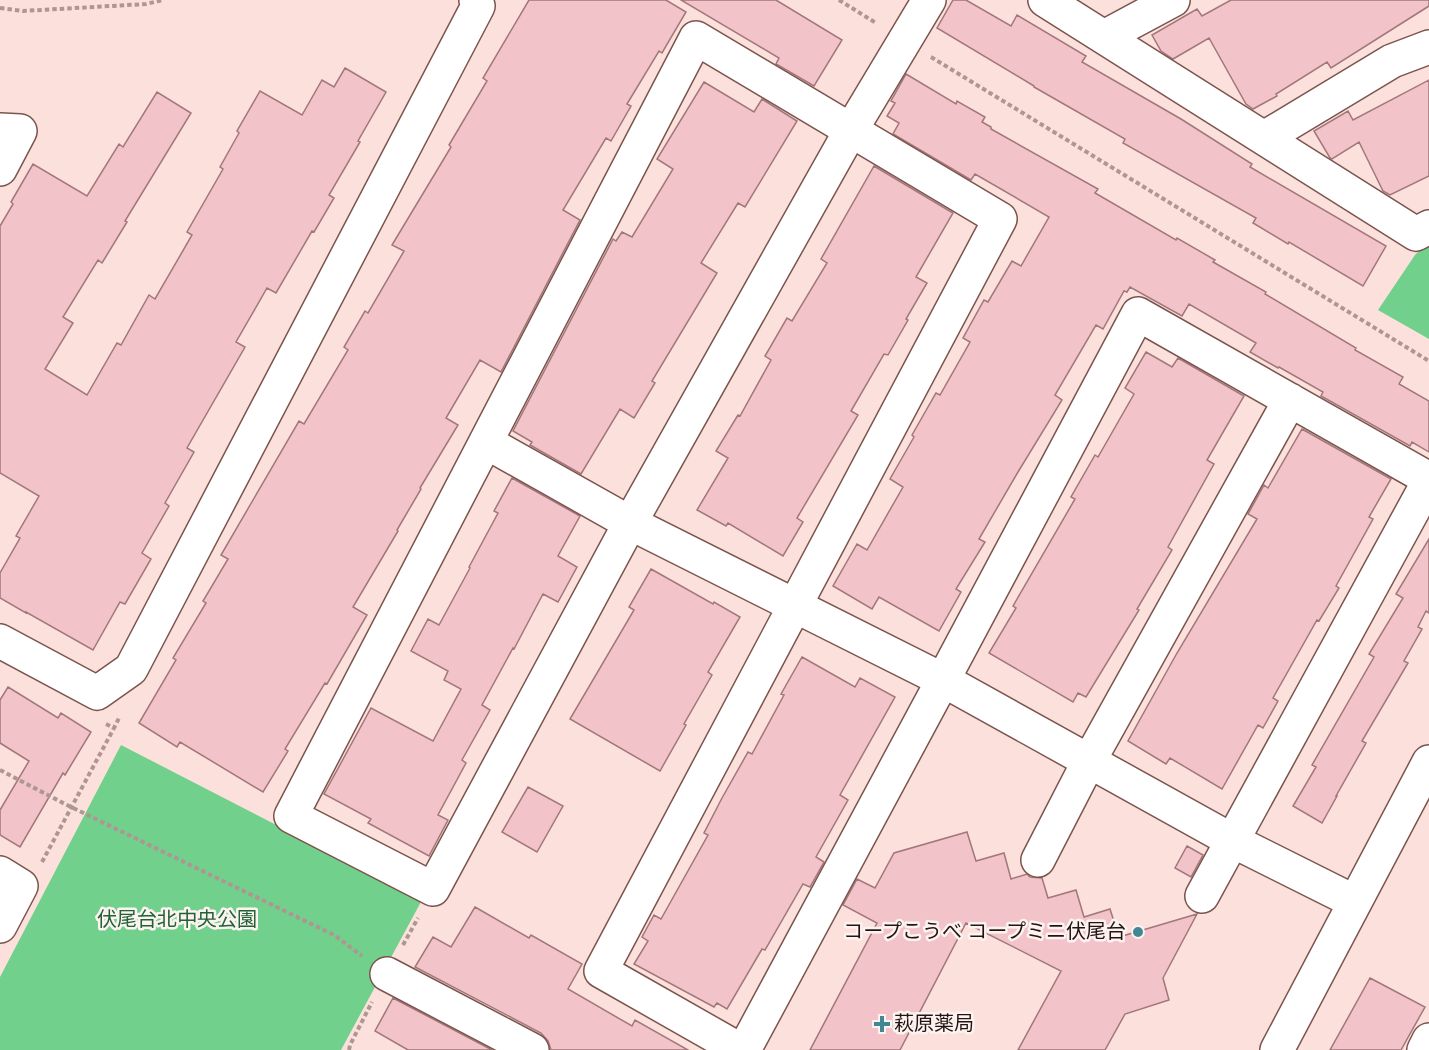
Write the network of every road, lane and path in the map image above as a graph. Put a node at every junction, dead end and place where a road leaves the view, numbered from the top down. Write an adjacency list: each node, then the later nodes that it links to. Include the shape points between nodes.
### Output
1 (163, 0): 7 (path, via 24,11)
2 (476, 0): 22 (street, via 478,6 131,669 97,693)
3 (839, 0): 9 (path)
4 (929, 0): 9 (street)
5 (1045, 0): 8 (street)
6 (1173, 0): 8 (street)
7 (0, 8)
8 (1104, 38): 13 (street)
9 (904, 40): 12 (street); 16 (path)
10 (1429, 47): 13 (street, via 1392,61)
11 (0, 130): 14 (street, via 20,131)
12 (851, 130): 18 (street, via 696,38); 20 (street); 21 (street, via 1000,219)
13 (1264, 138): 15 (street, via 1416,234)
14 (0, 169)
15 (1429, 227)
16 (1429, 360)
17 (1290, 400): 19 (street); 23 (street, via 1138,314); 25 (street)
18 (486, 442): 20 (street); 20 (street, via 291,816 433,889)
19 (1429, 480): 29 (street)
20 (630, 523): 21 (street)
21 (795, 606): 23 (street); 38 (street, via 601,971)
22 (0, 641)
23 (944, 680): 25 (street); 38 (street)
24 (114, 728): 28 (path)
25 (1089, 761): 29 (street); 30 (street)
26 (1429, 762): 33 (street)
27 (0, 771): 28 (path)
28 (72, 807): 31 (path, via 33,877); 35 (path, via 333,935)
29 (1233, 841): 32 (street); 33 (street)
30 (1038, 860)
31 (11, 880): 34 (street)
32 (1202, 896)
33 (1355, 902): 39 (street)
34 (0, 926)
35 (387, 974): 37 (street)
36 (1429, 1040): 40 (street)
37 (532, 1050)
38 (742, 1050)
39 (1277, 1050)
40 (1424, 1050)

